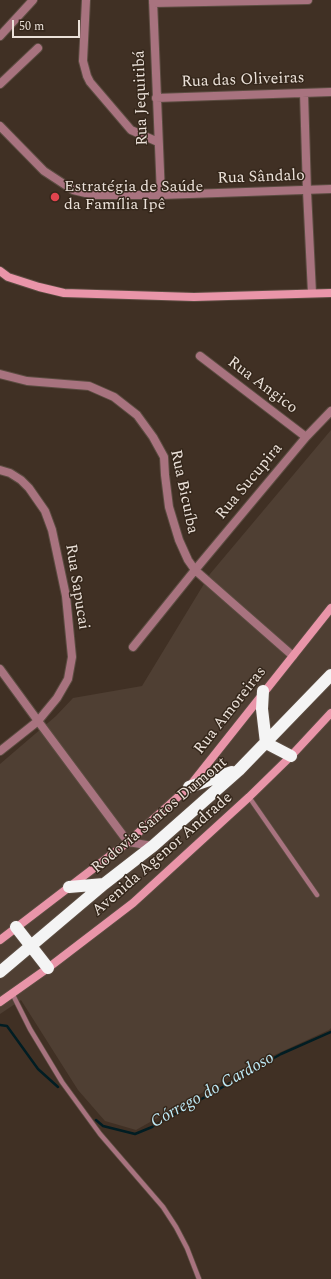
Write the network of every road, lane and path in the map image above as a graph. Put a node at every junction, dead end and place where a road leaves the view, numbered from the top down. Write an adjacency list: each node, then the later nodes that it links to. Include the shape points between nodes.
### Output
1 (33, 0): 5 (street)
2 (86, 0): 12 (street, via 83,61 90,82 131,130)
3 (308, 0): 4 (street)
4 (153, 2): 10 (street, Rua Jequitibá)
5 (0, 36)
6 (38, 48): 7 (street)
7 (0, 84)
8 (331, 92): 9 (street, Rua das Oliveiras)
9 (304, 93): 10 (street, Rua das Oliveiras); 14 (street)
10 (156, 98): 12 (street, Rua Jequitibá)
11 (0, 126): 15 (street, Rua Sândalo, via 44,171 73,190 94,195)
12 (158, 142): 15 (street, Rua Jequitibá)
13 (331, 189): 14 (street, Rua Sândalo)
14 (307, 191): 15 (street, Rua Sândalo); 18 (street)
15 (160, 195)
16 (0, 272): 18 (street, via 39,287 64,292 194,297)
17 (331, 292): 18 (street)
18 (312, 293)
19 (200, 356): 22 (street, Rua Angico)
20 (0, 374): 24 (street, Rua Bicuíba, via 27,381 89,386 114,397 137,415 164,457 164,475 173,523 184,552)
21 (331, 411): 22 (street, Rua Sucupira)
22 (306, 437): 24 (street, Rua Sucupira)
23 (0, 470): 32 (street, Rua Sapucai, via 21,480 45,510 52,530 66,596 72,657 68,679 57,698)
24 (195, 570): 26 (street, Rua Sucupira); 27 (street, Rua Bicuíba)
25 (331, 608): 27 (street, Rua Amoreiras)
26 (133, 647)
27 (293, 656): 30 (street, Rua Amoreiras)
28 (0, 669): 32 (street)
29 (331, 675): 33 (highway, Rodovia Santos Dumont)
30 (264, 691): 33 (highway, via 262,709); 37 (street, Rua Amoreiras)
31 (331, 713): 35 (street, Avenida Agenor Andrade)
32 (38, 721): 34 (street, Rua Sapucai); 39 (street)
33 (266, 743): 35 (highway); 36 (highway, Rodovia Santos Dumont)
34 (0, 751)
35 (291, 756): 38 (street, Avenida Agenor Andrade)
36 (239, 770): 37 (highway); 40 (highway, Rodovia Santos Dumont)
37 (189, 787): 39 (street, Rua Amoreiras)
38 (249, 798): 43 (lane); 47 (street, Avenida Agenor Andrade, via 133,903)
39 (128, 842): 40 (street); 42 (street, Rua Amoreiras)
40 (153, 846): 41 (highway, Rodovia Santos Dumont)
41 (104, 884): 42 (highway); 46 (highway, Rodovia Santos Dumont)
42 (69, 887): 44 (street, Rua Amoreiras)
43 (317, 895)
44 (16, 927): 45 (street, Rua Amoreiras); 46 (highway)
45 (0, 940)
46 (31, 946): 47 (highway); 48 (highway, Rodovia Santos Dumont)
47 (48, 968): 49 (street, Avenida Agenor Andrade)
48 (0, 972)
49 (12, 994): 50 (street, Avenida Agenor Andrade); 51 (lane, via 62,1082 100,1134 171,1220 187,1248)
50 (0, 1002)
51 (199, 1279)

